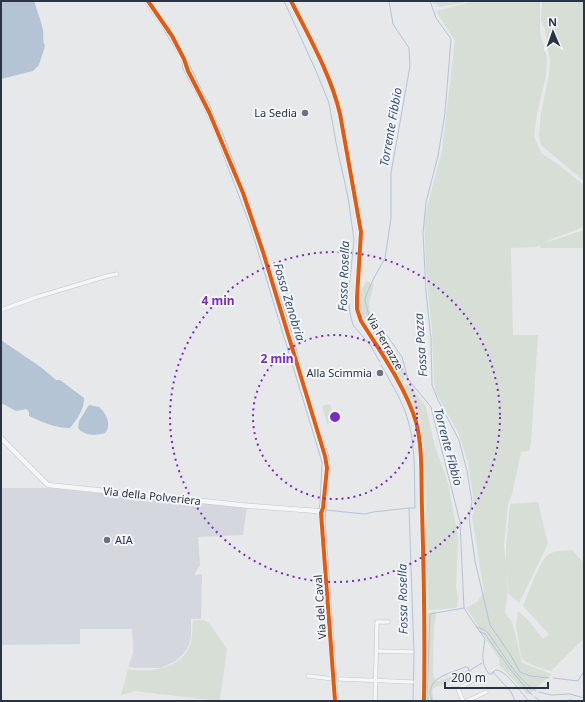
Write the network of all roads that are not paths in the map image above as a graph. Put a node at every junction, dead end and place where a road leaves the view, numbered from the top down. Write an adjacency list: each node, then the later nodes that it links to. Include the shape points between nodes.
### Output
1 (291, 1): 17 (street, Via Ferrazze, via 337,98 361,232 357,297 361,321 403,391 417,428 424,601)
2 (117, 274): 3 (street)
3 (1, 310)
4 (1, 438): 5 (street, Via della Polveriera, via 48,485)
5 (321, 513): 10 (street, Via del Caval)
6 (388, 622): 7 (street, via 377,622)
7 (377, 651): 8 (street); 12 (street)
8 (412, 652)
9 (308, 676): 10 (street)
10 (337, 679): 12 (street); 15 (street, Via del Caval)
11 (475, 679): 18 (street, via 458,689)
12 (376, 681): 13 (street); 16 (street)
13 (412, 682)
14 (486, 692): 19 (street)
15 (335, 701)
16 (375, 701)
17 (424, 701)
18 (463, 701)
19 (467, 701)

